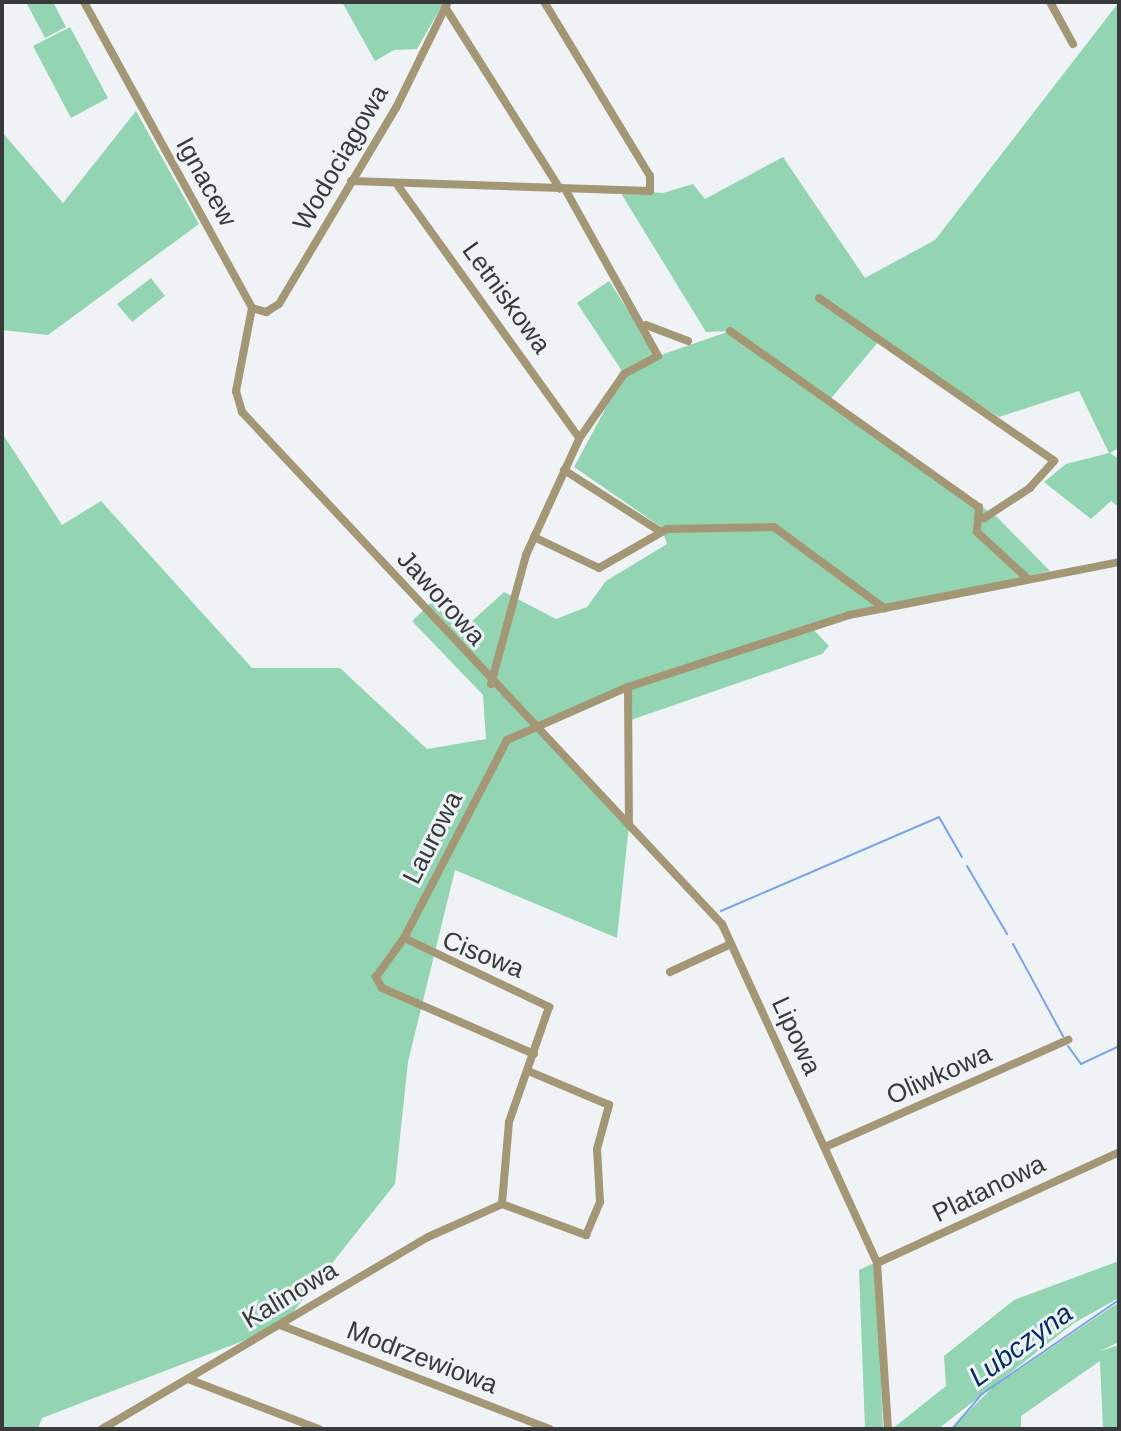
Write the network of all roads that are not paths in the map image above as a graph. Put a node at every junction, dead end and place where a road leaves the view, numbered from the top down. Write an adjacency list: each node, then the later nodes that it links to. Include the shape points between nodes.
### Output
1 (84, 2): 10 (street, Ignacew)
2 (544, 2): 8 (street, via 653,183 650,191)
3 (1050, 2): 5 (street)
4 (447, 5): 6 (street, Wodociągowa); 8 (street)
5 (1073, 44)
6 (351, 181): 7 (street); 10 (street, Wodociągowa, via 279,304 266,312)
7 (396, 183): 8 (street); 14 (street, Letniskowa)
8 (562, 189): 11 (street)
9 (819, 298): 16 (street, via 1054,461 1030,488)
10 (252, 308): 22 (street, Jaworowa, via 236,391 242,412)
11 (642, 322): 13 (street); 14 (street, via 658,356 624,374)
12 (730, 331): 16 (street, via 979,507)
13 (688, 341)
14 (579, 439): 15 (street)
15 (564, 470): 17 (street); 18 (street)
16 (984, 518): 20 (street, via 976,527 980,537)
17 (661, 532): 18 (street, via 599,568); 21 (street, via 714,523 774,527)
18 (534, 537): 22 (street)
19 (1119, 562): 20 (street, Laurowa)
20 (1028, 579): 21 (street, Laurowa)
21 (884, 608): 23 (street, Laurowa)
22 (491, 684): 24 (street, Jaworowa)
23 (628, 687): 24 (street, Laurowa); 25 (street)
24 (533, 727): 25 (street, Jaworowa); 26 (street, Laurowa, via 496,754)
25 (629, 825): 27 (street, Lipowa, via 713,910)
26 (404, 938): 30 (street, Cisowa, via 549,1007); 30 (street, Laurowa, via 376,977 382,988)
27 (731, 944): 28 (street); 32 (street, Lipowa)
28 (670, 972)
29 (1068, 1040): 32 (street, Oliwkowa)
30 (534, 1054): 31 (street)
31 (528, 1071): 34 (street, via 509,1122); 34 (street, via 609,1105 597,1149 600,1202 586,1235)
32 (825, 1147): 35 (street, Lipowa)
33 (1119, 1152): 35 (street, Platanowa)
34 (502, 1204): 36 (street, Kalinowa, via 428,1237)
35 (877, 1263): 41 (street, Lipowa)
36 (280, 1325): 37 (street, Kalinowa); 40 (street, Modrzewiowa)
37 (188, 1379): 38 (street, Kalinowa); 39 (street)
38 (102, 1429)
39 (319, 1429)
40 (550, 1429)
41 (888, 1429)

